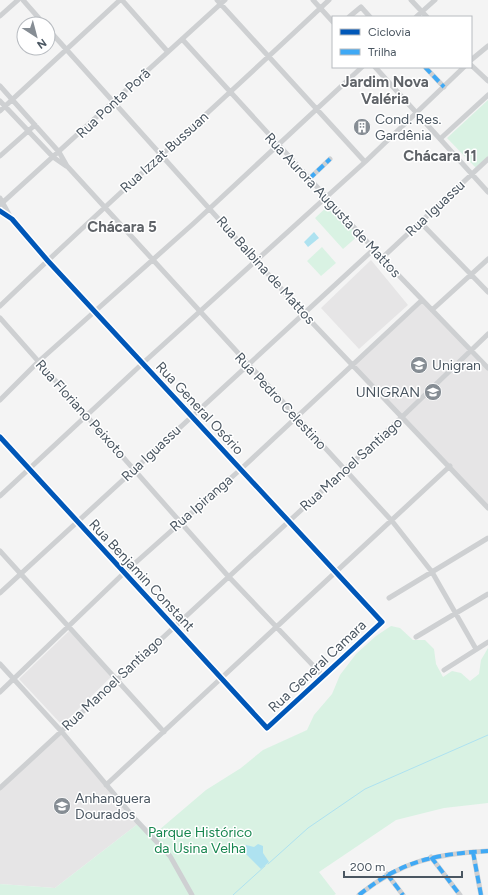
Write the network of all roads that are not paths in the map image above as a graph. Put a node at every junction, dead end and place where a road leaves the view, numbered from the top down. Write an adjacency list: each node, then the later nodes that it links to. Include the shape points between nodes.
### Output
1 (18, 0): 11 (street)
2 (23, 0): 12 (street)
3 (121, 0): 21 (street); 22 (street)
4 (313, 0): 9 (street)
5 (329, 0): 9 (street, Rua Izzat Bussuan)
6 (411, 0): 10 (street)
7 (435, 0): 10 (street)
8 (221, 1): 19 (street, Rua Ponta Porã); 23 (street)
9 (320, 8): 17 (street); 23 (street, Rua Izzat Bussuan)
10 (422, 12): 15 (street); 16 (street)
11 (0, 16)
12 (37, 16)
13 (350, 16): 14 (street, via 361,7)
14 (369, 16)
15 (417, 16)
16 (426, 16)
17 (332, 21)
18 (56, 38): 21 (street, Rua Balbina de Mattos)
19 (182, 39): 22 (street, Rua Ponta Porã); 33 (street, Rua Aurora Augusta de Mattos)
20 (487, 47): 24 (street)
21 (66, 50): 35 (street); 37 (street, Rua Balbina de Mattos)
22 (168, 52): 37 (street, Rua Ponta Porã)
23 (269, 58): 33 (street, Rua Izzat Bussuan); 40 (street)
24 (472, 59)
25 (472, 66): 30 (street)
26 (361, 68): 40 (street)
27 (376, 68): 41 (street)
28 (426, 68): 32 (street)
29 (463, 68): 32 (street)
30 (488, 81)
31 (0, 86): 35 (street, Rua Pedro Celestino)
32 (444, 87): 41 (street)
33 (230, 92): 45 (street, Rua Aurora Augusta de Mattos); 47 (street, Rua Izzat Bussuan)
34 (488, 95): 44 (street)
35 (12, 100): 38 (street); 42 (street, Rua Pedro Celestino)
36 (0, 101): 38 (street, Rua Pedro Celestino)
37 (114, 103): 46 (street, Rua Ponta Porã); 47 (street, Rua Balbina de Mattos)
38 (5, 106): 39 (street); 43 (street, Rua Pedro Celestino)
39 (0, 110)
40 (317, 110): 45 (street); 52 (street)
41 (416, 113): 44 (street); 52 (street)
42 (35, 125): 43 (street); 46 (street, Rua Pedro Celestino)
43 (27, 132): 48 (street); 49 (street, Rua Pedro Celestino)
44 (440, 140): 54 (street)
45 (279, 145): 55 (street, Rua Aurora Augusta de Mattos); 60 (street)
46 (59, 152): 49 (street, Rua Ponta Porã); 53 (street, Rua Pedro Celestino)
47 (161, 155): 59 (street, Rua Izzat Bussuan); 60 (street, Rua Balbina de Mattos)
48 (0, 156)
49 (53, 158): 53 (street, Rua Pedro Celestino); 58 (street, Rua Ponta Porã)
50 (330, 159): 55 (street)
51 (488, 159): 54 (street, Rua Iguassu)
52 (365, 162): 57 (street)
53 (67, 166): 59 (street, Rua Pedro Celestino)
54 (471, 175): 56 (street); 63 (street, Rua Iguassu)
55 (309, 178): 57 (street, Rua Aurora Augusta de Mattos)
56 (488, 192)
57 (327, 196): 64 (street, Rua Aurora Augusta de Mattos); 68 (street)
58 (1, 202): 62 (street, Rua General Osório)
59 (105, 207): 67 (street, Rua Pedro Celestino); 69 (street, Rua Izzat Bussuan)
60 (210, 208): 67 (street); 68 (street, Rua Balbina de Mattos)
61 (0, 211): 62 (street, Rua General Osório)
62 (12, 219): 69 (street, Rua General Osório)
63 (420, 222): 65 (street, Rua Iguassu); 70 (street)
64 (374, 249): 65 (street, Rua Aurora Augusta de Mattos); 77 (street, Rua Iguassu)
65 (382, 258): 72 (street, Rua Aurora Augusta de Mattos)
66 (488, 259): 70 (street)
67 (152, 260): 75 (street); 76 (street, Rua Pedro Celestino)
68 (258, 260): 76 (street); 77 (street, Rua Balbina de Mattos)
69 (48, 261): 73 (street, Rua Izzat Bussuan); 75 (street, Rua General Osório)
70 (472, 274): 71 (street); 74 (street)
71 (488, 292)
72 (422, 300): 74 (street, Rua Aurora Augusta de Mattos); 84 (street, Rua Ipiranga)
73 (0, 306)
74 (432, 310): 80 (street, Rua Aurora Augusta de Mattos)
75 (95, 312): 81 (street); 82 (street, Rua General Osório)
76 (200, 312): 82 (street); 83 (street, Rua Pedro Celestino)
77 (304, 313): 83 (street, Rua Iguassu); 84 (street, Rua Balbina de Mattos)
78 (0, 318): 81 (street, Rua Floriano Peixoto)
79 (488, 334): 80 (street, Rua Manoel Santiago)
80 (471, 350): 85 (street, Rua Aurora Augusta de Mattos); 88 (street, Rua Manoel Santiago)
81 (38, 362): 86 (street); 89 (street, Rua Floriano Peixoto)
82 (143, 363): 87 (street, Rua General Osório); 89 (street)
83 (247, 364): 87 (street, Rua Iguassu); 90 (street, Rua Pedro Celestino)
84 (352, 365): 88 (street, Rua Balbina de Mattos); 90 (street, Rua Ipiranga)
85 (488, 368)
86 (0, 400)
87 (191, 416): 93 (street, Rua Iguassu); 95 (street, Rua General Osório)
88 (403, 416): 92 (street, Rua Balbina de Mattos); 94 (street, Rua Manoel Santiago)
89 (86, 417): 93 (street, Rua Floriano Peixoto); 96 (street)
90 (296, 417): 94 (street, Rua Pedro Celestino); 95 (street, Rua Ipiranga)
91 (0, 437): 96 (street, Rua Benjamin Constant)
92 (450, 466): 98 (street, Rua Balbina de Mattos); 101 (street)
93 (134, 468): 99 (street, Rua Floriano Peixoto); 102 (street, Rua Iguassu)
94 (345, 468): 100 (street, Rua Manoel Santiago); 101 (street, Rua Pedro Celestino)
95 (241, 469): 99 (street, Rua Ipiranga); 100 (street, Rua General Osório)
96 (30, 470): 97 (street); 102 (street, Rua Benjamin Constant)
97 (0, 496)
98 (488, 508)
99 (180, 521): 105 (street, Rua Ipiranga); 109 (street, Rua Floriano Peixoto)
100 (289, 521): 106 (street, Rua General Osório); 109 (street, Rua Manoel Santiago)
101 (392, 521): 106 (street); 107 (street, Rua Pedro Celestino)
102 (77, 522): 105 (street, Rua Benjamin Constant); 108 (street, Rua Iguassu)
103 (488, 538): 107 (street)
104 (0, 552): 108 (street)
105 (125, 572): 115 (street, Rua Ipiranga); 116 (street, Rua Benjamin Constant)
106 (337, 572): 114 (street, Rua General Osório); 117 (street)
107 (432, 572): 112 (street); 113 (street, Rua Pedro Celestino)
108 (20, 574): 110 (street, Rua Iguassu); 115 (street)
109 (228, 576): 116 (street, Rua Manoel Santiago); 117 (street, Rua Floriano Peixoto)
110 (0, 593)
111 (488, 594): 113 (street)
112 (389, 598)
113 (455, 614): 118 (street); 120 (street, Rua Pedro Celestino)
114 (382, 622): 123 (street, Rua General Camara)
115 (69, 626): 125 (street, Rua Ipiranga); 126 (street)
116 (173, 626): 124 (street, Rua Benjamin Constant); 126 (street, Rua Manoel Santiago)
117 (277, 627): 123 (street, Rua Floriano Peixoto); 124 (street)
118 (416, 637)
119 (488, 642): 120 (street)
120 (476, 649): 122 (street)
121 (0, 664): 125 (street)
122 (444, 670)
123 (324, 677): 128 (street, Rua General Camara)
124 (223, 678): 128 (street, Rua Benjamin Constant); 130 (street)
125 (14, 680): 127 (street, Rua Ipiranga); 129 (street)
126 (117, 680): 129 (street, Rua Manoel Santiago); 130 (street)
127 (0, 692)
128 (267, 728)
129 (61, 731): 131 (street); 132 (street, Rua Manoel Santiago)
130 (164, 732): 131 (street)
131 (106, 785): 137 (street, via 170,856)
132 (0, 788)
133 (488, 851): 134 (street)
134 (473, 852): 135 (street); 141 (street)
135 (430, 858): 136 (street, via 408,864); 140 (street)
136 (387, 874): 138 (street); 139 (street)
137 (192, 895)
138 (359, 895)
139 (403, 895)
140 (460, 895)
141 (481, 895)

